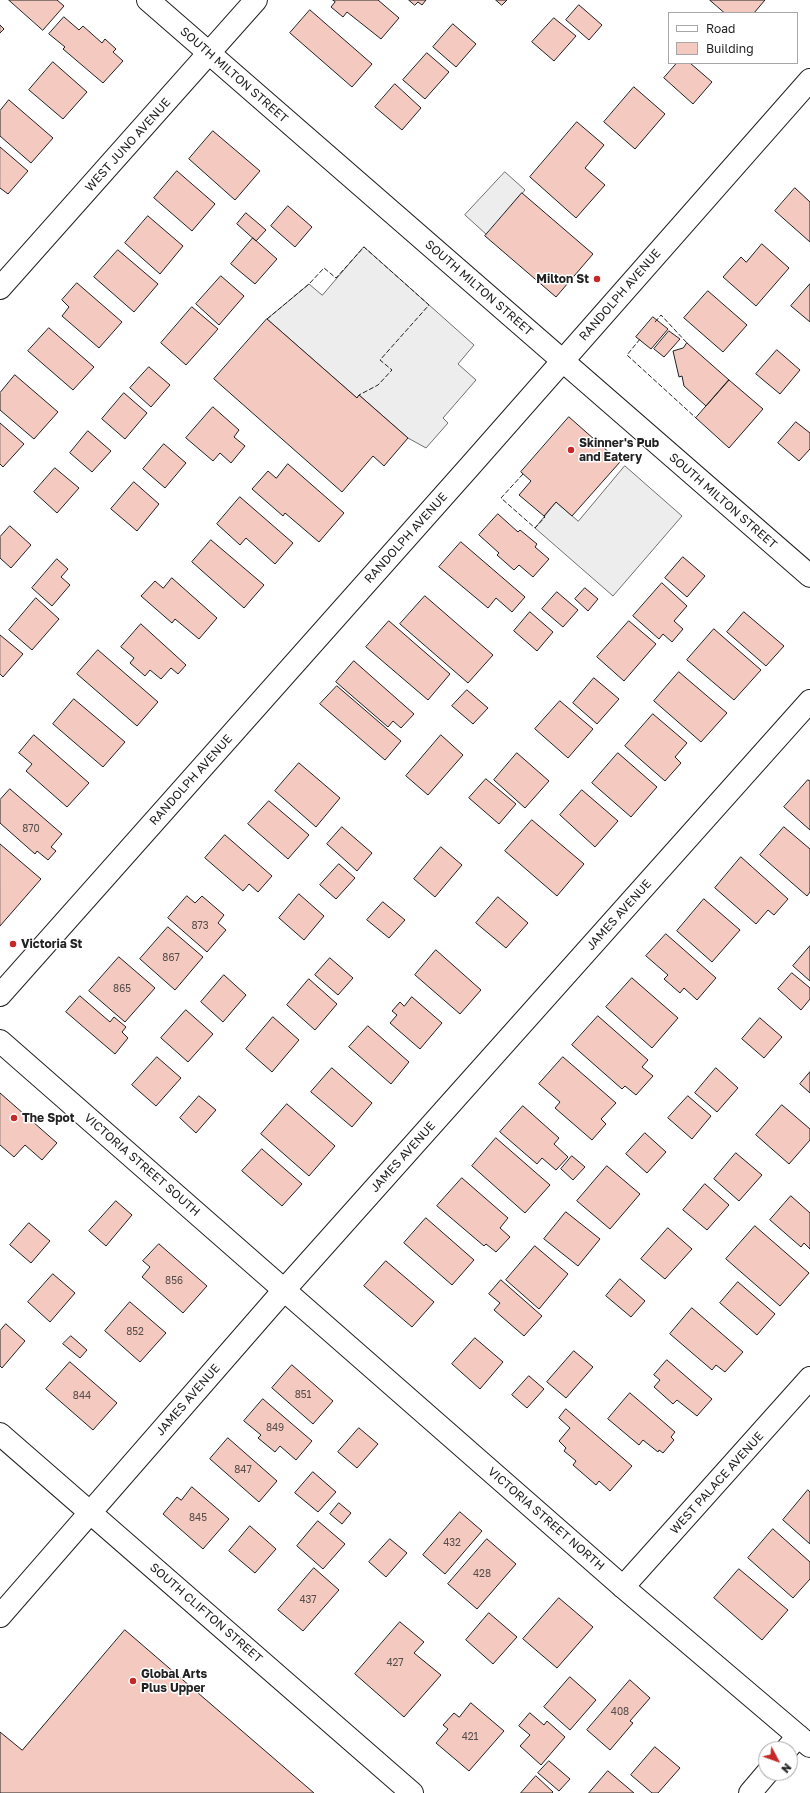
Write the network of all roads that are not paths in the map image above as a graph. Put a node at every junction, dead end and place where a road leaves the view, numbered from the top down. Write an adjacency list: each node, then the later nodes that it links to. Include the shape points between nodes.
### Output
1 (148, 0): 3 (street, SOUTH MILTON STREET)
2 (256, 0): 3 (street, WEST JUNO AVENUE)
3 (210, 54): 5 (street, WEST JUNO AVENUE); 6 (street, SOUTH MILTON STREET)
4 (810, 80): 6 (street, RANDOLPH AVENUE)
5 (0, 288)
6 (563, 361): 7 (street, SOUTH MILTON STREET); 9 (street, RANDOLPH AVENUE)
7 (810, 576)
8 (810, 702): 11 (street, JAMES AVENUE)
9 (0, 995)
10 (0, 1041): 11 (street, VICTORIA STREET SOUTH)
11 (285, 1289): 14 (street, JAMES AVENUE); 15 (street, VICTORIA STREET NORTH)
12 (810, 1378): 15 (street, WEST PALACE AVENUE)
13 (0, 1434): 14 (street, SOUTH CLIFTON STREET)
14 (91, 1513): 16 (street, JAMES AVENUE); 19 (street, SOUTH CLIFTON STREET)
15 (623, 1587): 17 (street, VICTORIA STREET NORTH)
16 (0, 1616)
17 (799, 1744)
18 (760, 1781): 20 (street)
19 (412, 1793)
20 (750, 1793)

